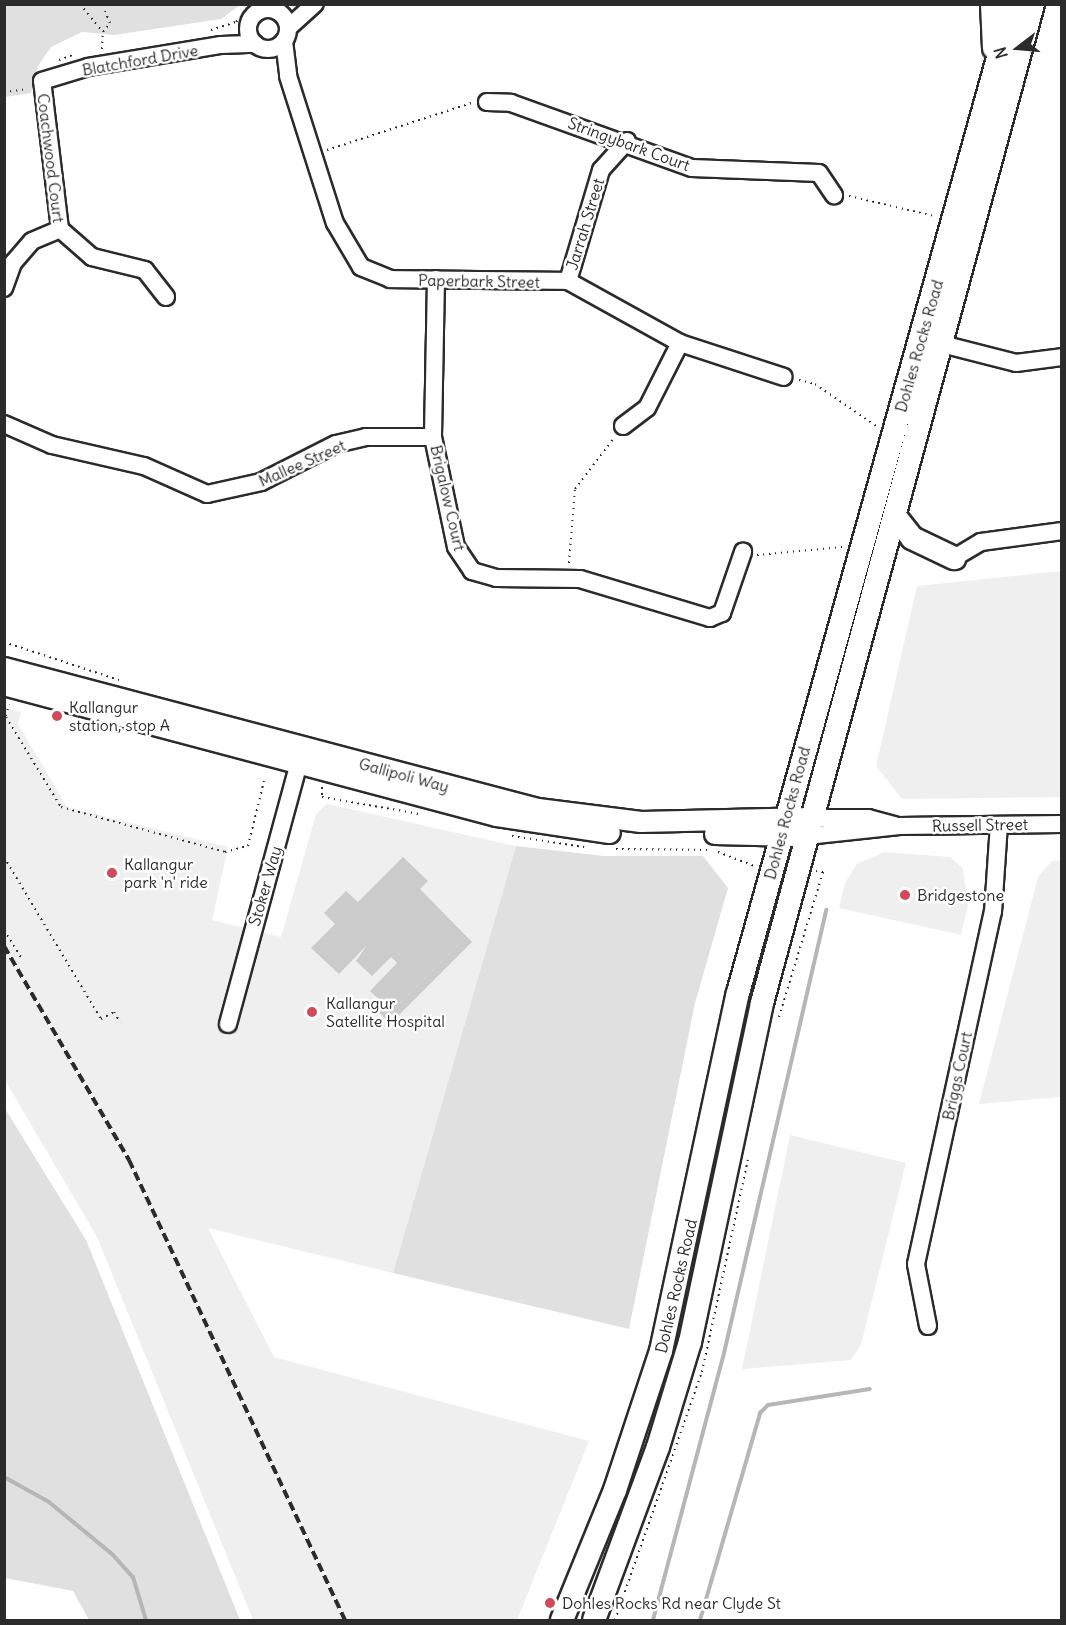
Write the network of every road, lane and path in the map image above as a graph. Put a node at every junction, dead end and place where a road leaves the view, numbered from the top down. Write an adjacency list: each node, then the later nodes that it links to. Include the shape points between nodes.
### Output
1 (80, 4): 10 (path)
2 (253, 4): 11 (path, via 236,22)
3 (992, 4): 16 (main road)
4 (1013, 4): 16 (main road, Dohles Rocks Road)
5 (1033, 4): 31 (main road, Dohles Rocks Road)
6 (313, 6): 8 (street); 12 (street)
7 (105, 11): 10 (path, via 110,23)
8 (278, 12): 9 (street, Blatchford Drive, via 261,11); 12 (street)
9 (249, 26): 13 (street, Blatchford Drive); 14 (street)
10 (103, 32): 15 (path, via 102,50)
11 (207, 32)
12 (286, 34): 14 (street); 17 (street, Paperbark Street)
13 (221, 45): 14 (street, Blatchford Drive); 18 (street, Blatchford Drive)
14 (260, 46): 17 (street, Paperbark Street)
15 (106, 49)
16 (994, 73): 31 (main road, Dohles Rocks Road)
17 (288, 75): 23 (street, Paperbark Street)
18 (59, 77): 26 (street, Coachwood Court, via 42,81)
19 (35, 88): 20 (path)
20 (4, 92)
21 (487, 102): 22 (street, Stringybark Court, via 511,103); 23 (path, via 457,104)
22 (627, 141): 24 (street, Stringybark Court, via 692,168 819,173); 28 (street, Jarrah Street, via 602,170)
23 (313, 155): 27 (street, Paperbark Street, via 343,243 361,267 390,279)
24 (834, 195): 25 (path, via 864,196)
25 (934, 216)
26 (60, 229): 29 (street, via 32,241 13,263); 30 (street, Coachwood Court, via 92,256 145,270)
27 (436, 279): 28 (street, Paperbark Street); 38 (street, Brigalow Court)
28 (568, 281): 32 (street, Paperbark Street)
29 (4, 288)
30 (166, 297)
31 (931, 341): 33 (street, via 1016,363); 39 (main road, Dohles Rocks Road); 53 (main road, Dohles Rocks Road)
32 (680, 343): 34 (street, Paperbark Street); 36 (street, via 648,408)
33 (1062, 357)
34 (784, 377): 37 (path, via 815,384)
35 (4, 424): 38 (street, Mallee Street, via 52,445 144,465 207,494 261,482 336,444 366,437)
36 (623, 426): 44 (path, via 575,489)
37 (879, 427)
38 (433, 437): 44 (street, Brigalow Court, via 456,547 472,571 496,578)
39 (895, 516): 43 (main road, via 912,538); 52 (main road, Dohles Rocks Road)
40 (1062, 531): 43 (street, via 981,542)
41 (843, 547): 42 (path, via 766,557)
42 (742, 552): 44 (street, Brigalow Court, via 722,613 710,618)
43 (954, 558)
44 (568, 579)
45 (4, 668): 48 (street, Gallipoli Way)
46 (7, 694): 47 (path); 48 (street, Gallipoli Way)
47 (5, 717): 49 (path, via 61,807 225,852 248,846)
48 (301, 756): 53 (street, Gallipoli Way, via 590,818); 58 (street, Stoker Way)
49 (264, 781)
50 (1062, 824): 51 (street, Russell Street)
51 (999, 825): 52 (street, Russell Street); 59 (street, Briggs Court, via 993,912 916,1264)
52 (809, 827): 53 (street, Gallipoli Way); 61 (main road, Dohles Rocks Road, via 750,1051 690,1342)
53 (783, 828): 60 (main road, Dohles Rocks Road, via 731,1020 661,1351 625,1463)
54 (4, 857): 57 (path, via 101,1019 114,1012)
55 (4, 930): 56 (path)
56 (21, 957)
57 (120, 1022)
58 (228, 1024)
59 (928, 1326)
60 (562, 1620)
61 (594, 1620)

